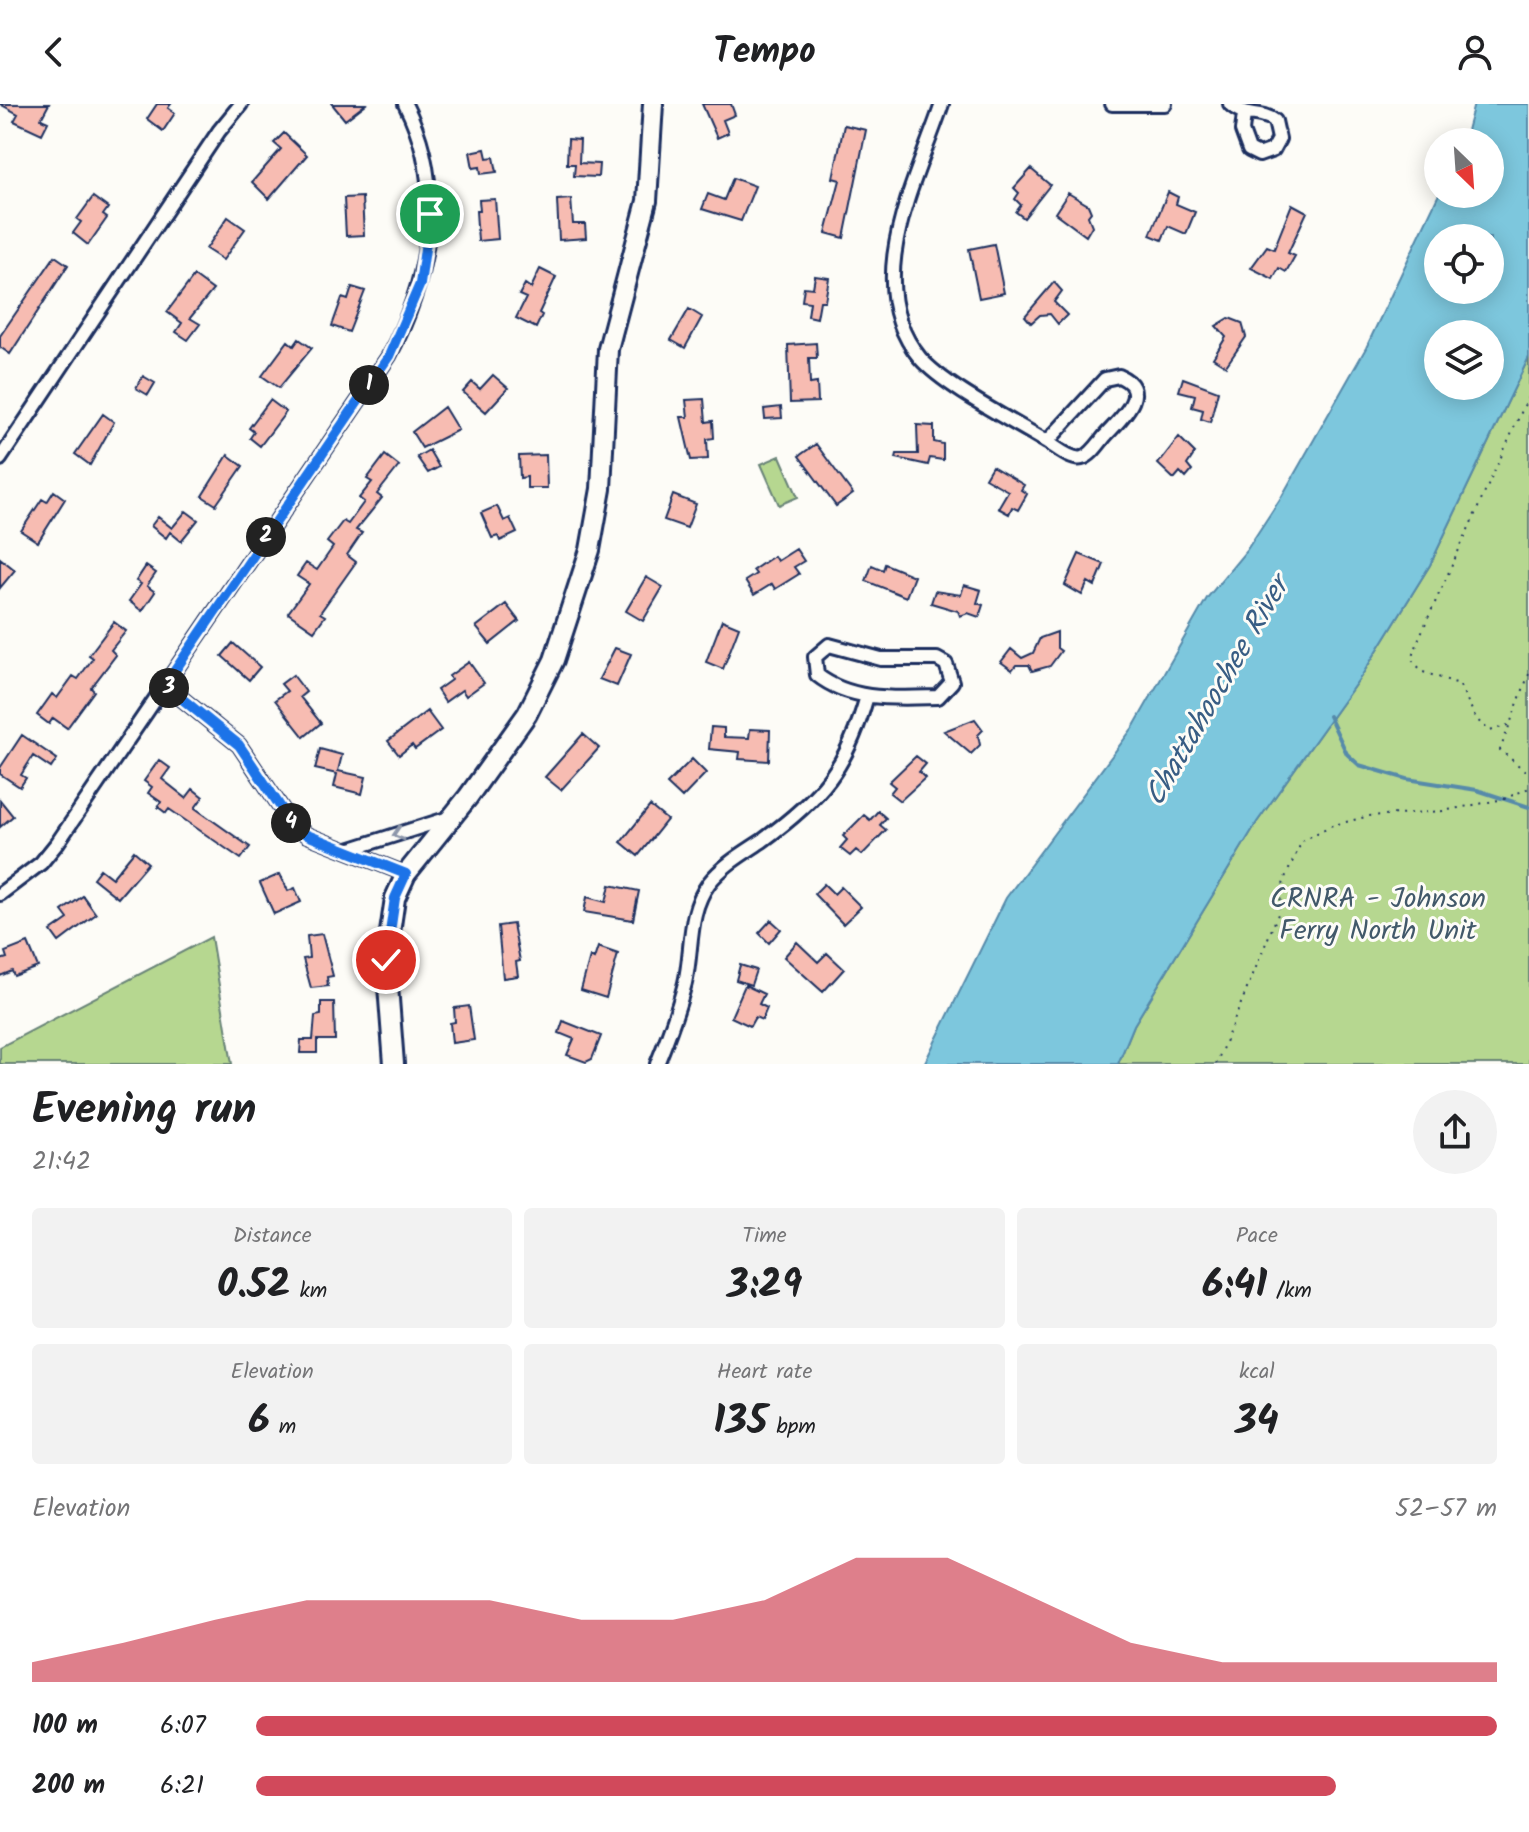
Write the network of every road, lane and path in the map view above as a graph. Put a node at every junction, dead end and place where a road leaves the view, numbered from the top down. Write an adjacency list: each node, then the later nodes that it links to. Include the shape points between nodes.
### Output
1 (241, 104): 11 (street)
2 (405, 104): 13 (street, via 421,144 430,214 420,284 406,323 389,356)
3 (653, 104): 18 (street, via 647,201 608,349 601,489 590,550 542,687)
4 (942, 104): 10 (street, via 894,250 893,304 921,359)
5 (1112, 104): 6 (street)
6 (1165, 104)
7 (1230, 104): 8 (street)
8 (1244, 114)
9 (1529, 395): 15 (path, via 1412,660 1423,672 1459,684 1477,720 1490,731)
10 (1047, 442): 10 (street, via 1105,379 1119,376 1131,384 1132,406 1087,456 1074,458)
11 (0, 459)
12 (1529, 674): 15 (path)
13 (165, 685): 19 (street, via 239,745 292,824); 21 (street, via 58,842 41,863)
14 (867, 696): 14 (street, via 938,697 949,689 952,673 937,659 881,659 837,645 820,649 813,666 817,675); 23 (street, via 850,749 826,787 800,813 721,870 701,897 692,920 676,1017)
15 (1508, 725): 16 (path, via 1500,750)
16 (1529, 774)
17 (1529, 788): 24 (path, via 1504,799 1443,811 1369,816 1330,826 1302,841)
18 (449, 818): 19 (street, one-way to 19); 20 (street)
19 (348, 850): 20 (street)
20 (406, 874): 22 (street, via 395,898 386,960)
21 (0, 894)
22 (394, 1064)
23 (657, 1064)
24 (1216, 1064)

